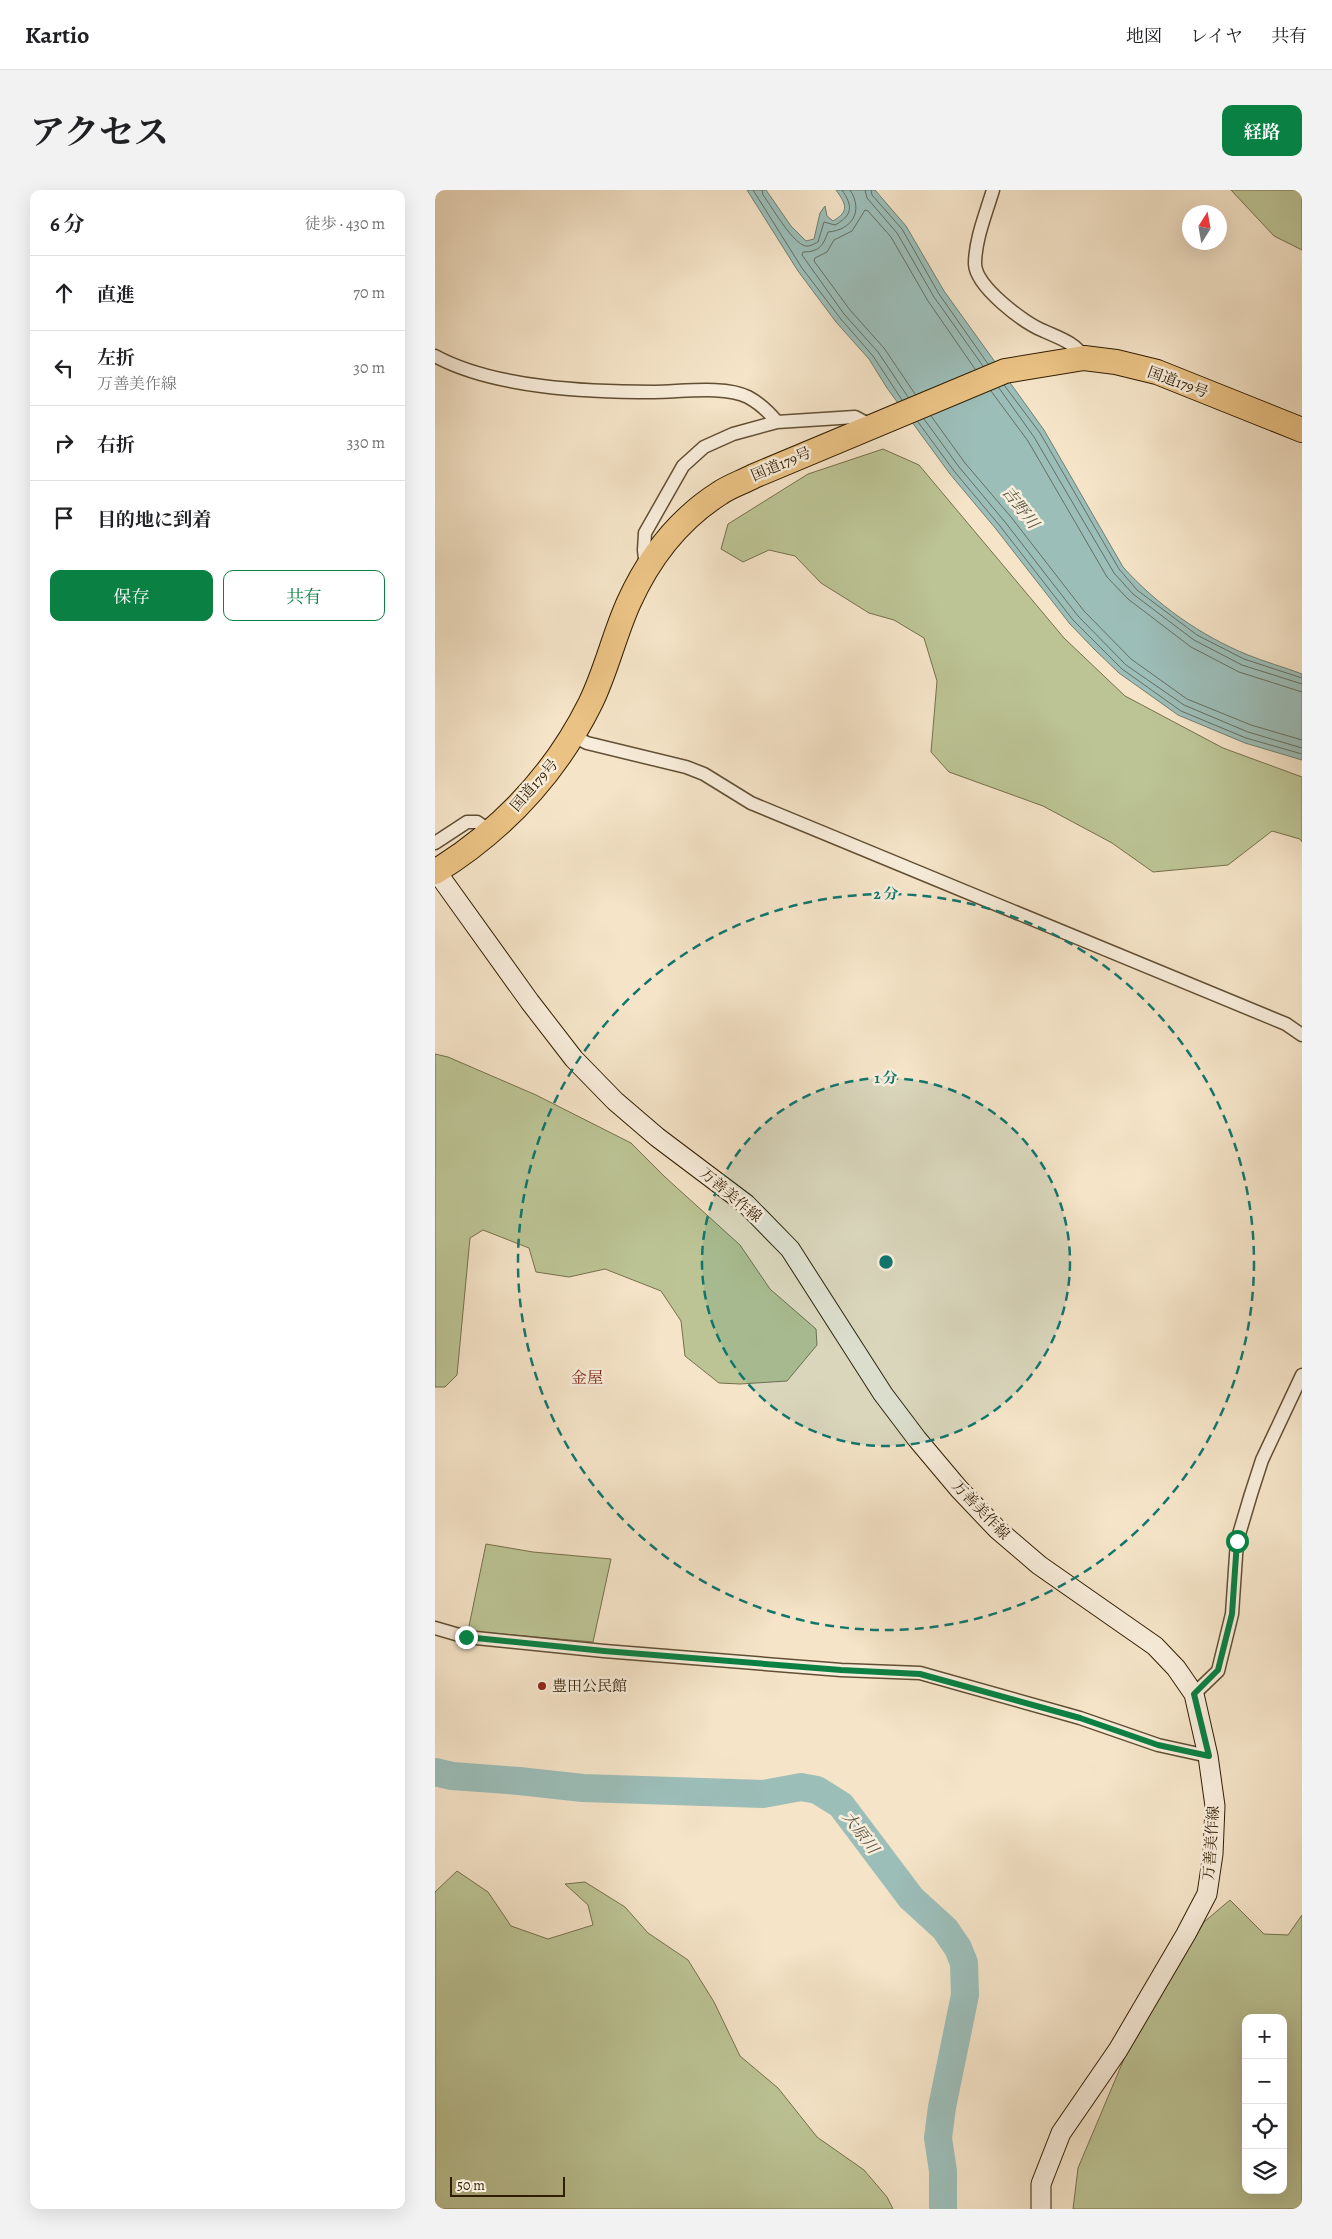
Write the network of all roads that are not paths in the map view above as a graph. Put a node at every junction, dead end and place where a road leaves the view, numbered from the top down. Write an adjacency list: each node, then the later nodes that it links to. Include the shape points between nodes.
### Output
1 (993, 190): 3 (street, via 976,250 975,266 981,280 1033,327 1079,349)
2 (435, 356): 4 (street, via 486,376 546,385 613,392 727,391 747,397)
3 (1083, 358): 5 (highway, 国道179号, via 1005,371); 6 (highway, 国道179号, via 1157,372)
4 (777, 422): 5 (street, via 855,417); 7 (street, via 733,434 704,447 683,466 645,533)
5 (880, 423): 7 (highway, 国道179号, via 720,493 669,537)
6 (1302, 430)
7 (646, 568): 8 (highway, 国道179号)
8 (573, 736): 9 (highway, 国道179号, via 522,802); 12 (street, via 587,743 704,774 751,802 1286,1024)
9 (490, 831): 10 (street, via 477,822 467,822); 11 (highway, 国道179号)
10 (435, 843)
11 (436, 872): 15 (main road, 万善美作線, via 574,1059 615,1101 657,1137 746,1204 790,1249 883,1394 959,1489 997,1529 1039,1565 1155,1646)
12 (1302, 1035)
13 (1302, 1375): 15 (street, via 1261,1460 1237,1541 1232,1614 1218,1670)
14 (435, 1628): 16 (street, via 466,1637 604,1651 920,1674 1080,1718 1158,1745)
15 (1194, 1694): 16 (main road, 万善美作線)
16 (1209, 1756): 17 (main road, 万善美作線, via 1215,1806 1207,1894 1118,2050 1061,2133 1041,2184)
17 (1041, 2209)

